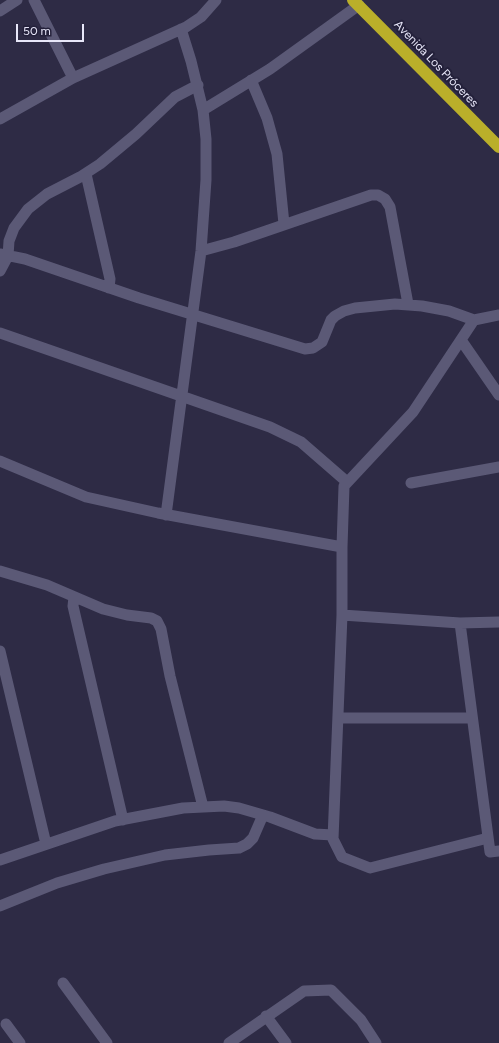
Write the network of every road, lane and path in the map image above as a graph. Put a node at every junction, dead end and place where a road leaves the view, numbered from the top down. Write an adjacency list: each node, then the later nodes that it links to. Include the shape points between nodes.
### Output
1 (18, 0): 5 (street)
2 (34, 0): 7 (street)
3 (216, 0): 6 (street, via 201,17)
4 (356, 3): 8 (street); 12 (highway, Avenida Los Próceres)
5 (0, 11)
6 (181, 29): 7 (street); 9 (street)
7 (73, 78): 11 (street)
8 (252, 80): 10 (street); 14 (street, via 267,118 277,154)
9 (198, 85): 10 (street); 13 (street, via 175,97 136,134)
10 (203, 110): 15 (street, via 206,166)
11 (0, 119)
12 (499, 147)
13 (86, 174): 16 (street, via 47,194 28,209 11,234); 18 (street, via 110,279)
14 (284, 224): 15 (street); 19 (street, via 371,195 382,196 390,208)
15 (201, 251): 20 (street)
16 (4, 255): 17 (street); 18 (street)
17 (0, 271)
18 (109, 288): 20 (street)
19 (408, 304): 20 (street, via 372,305 344,311 332,320 322,342 309,349); 22 (street, via 449,311)
20 (193, 315): 26 (street)
21 (499, 315): 22 (street)
22 (474, 320): 24 (street)
23 (0, 333): 26 (street)
24 (461, 340): 25 (street); 29 (street, via 413,412)
25 (499, 395)
26 (181, 397): 29 (street, via 255,421 301,442); 31 (street)
27 (0, 461): 31 (street, via 86,497)
28 (499, 467): 30 (street)
29 (347, 482): 32 (street, via 344,486)
30 (411, 483)
31 (166, 515): 32 (street)
32 (342, 547): 35 (street)
33 (0, 571): 34 (street, via 47,585)
34 (74, 597): 41 (street, via 114,612 151,618 160,625); 43 (street, via 73,606)
35 (342, 615): 37 (street); 39 (street)
36 (499, 622): 37 (street)
37 (460, 623): 40 (street)
38 (0, 651): 46 (street)
39 (338, 718): 40 (street); 44 (street)
40 (472, 718): 45 (street)
41 (203, 807): 42 (street, via 224,806); 43 (street, via 165,811)
42 (263, 815): 44 (street, via 315,834); 49 (street, via 253,838 240,848 165,855 104,869 57,883)
43 (123, 820): 46 (street)
44 (333, 835): 45 (street, via 342,857 370,868)
45 (488, 838): 47 (street, via 490,852)
46 (46, 844): 48 (street)
47 (499, 851)
48 (0, 860)
49 (0, 906)
50 (63, 983): 54 (street)
51 (266, 1016): 55 (street); 56 (street); 57 (street, via 304,991 331,990 361,1020)
52 (6, 1024): 53 (street)
53 (20, 1043)
54 (108, 1043)
55 (229, 1043)
56 (286, 1043)
57 (376, 1043)

